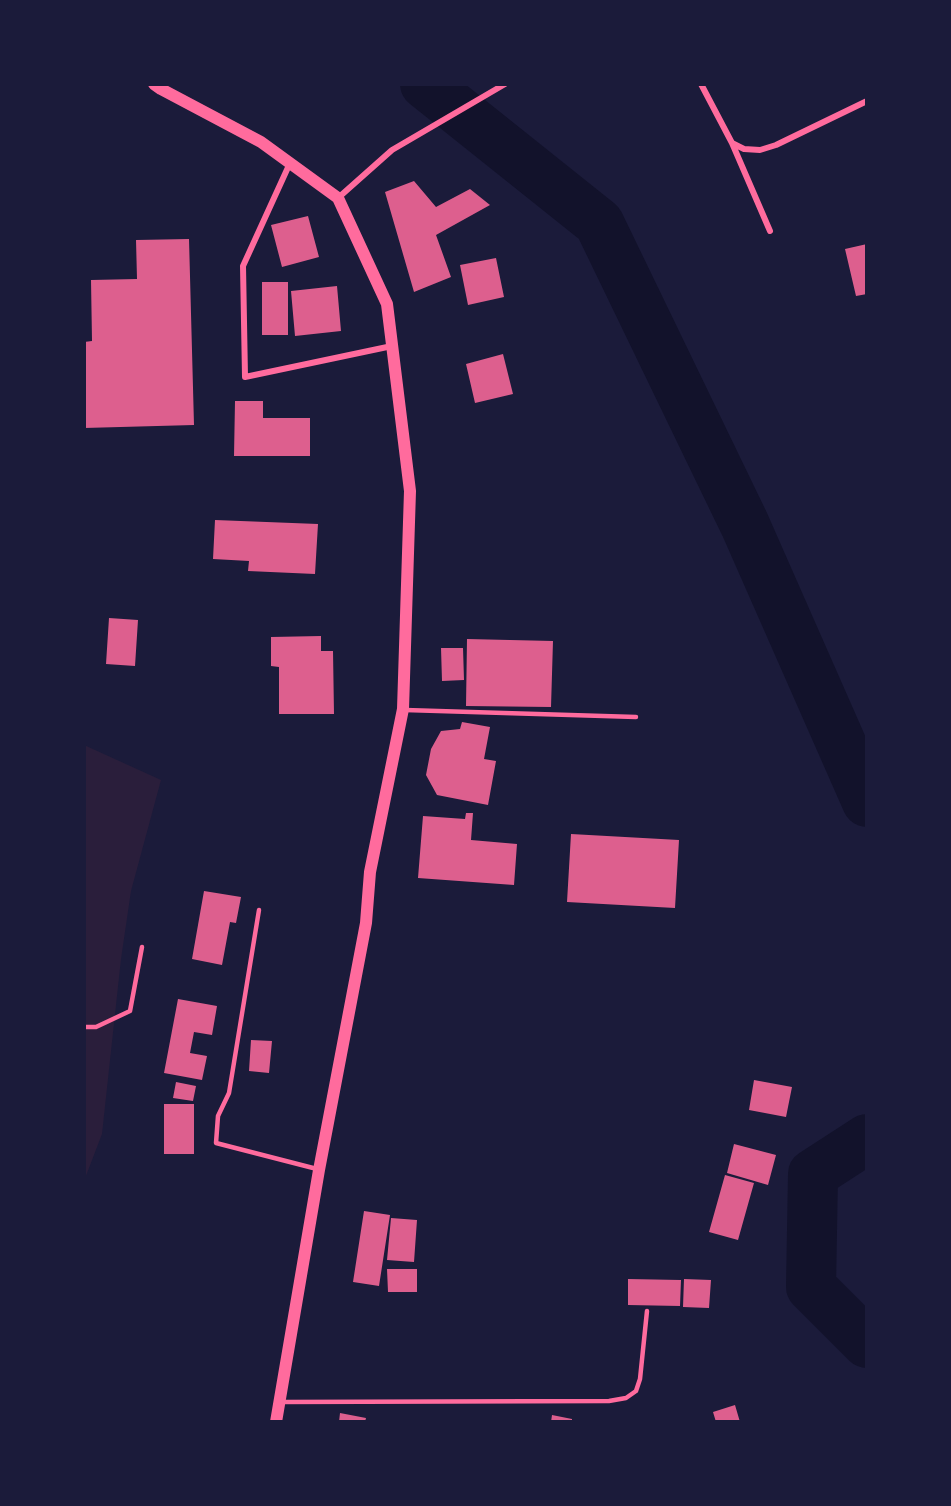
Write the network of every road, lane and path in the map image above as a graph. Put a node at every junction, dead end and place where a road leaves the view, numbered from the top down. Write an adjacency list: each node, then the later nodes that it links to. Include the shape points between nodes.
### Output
1 (154, 84): 6 (main road, via 261,142)
2 (505, 84): 7 (street, via 392,150)
3 (701, 84): 5 (street)
4 (867, 101): 5 (street, via 760,150)
5 (732, 143): 8 (street)
6 (290, 163): 7 (main road); 9 (street, via 243,266 245,377)
7 (338, 198): 9 (main road, via 387,304)
8 (770, 231)
9 (392, 346): 10 (main road, via 410,491)
10 (403, 710): 11 (lane); 15 (main road, via 369,872 366,923)
11 (636, 717)
12 (259, 910): 15 (lane, via 229,1093 218,1116 216,1143)
13 (142, 947): 14 (lane, via 130,1011 96,1027)
14 (84, 1027)
15 (320, 1170): 17 (main road)
16 (647, 1311): 17 (lane, via 640,1379 636,1391 626,1398)
17 (280, 1402): 18 (main road)
18 (276, 1422)

